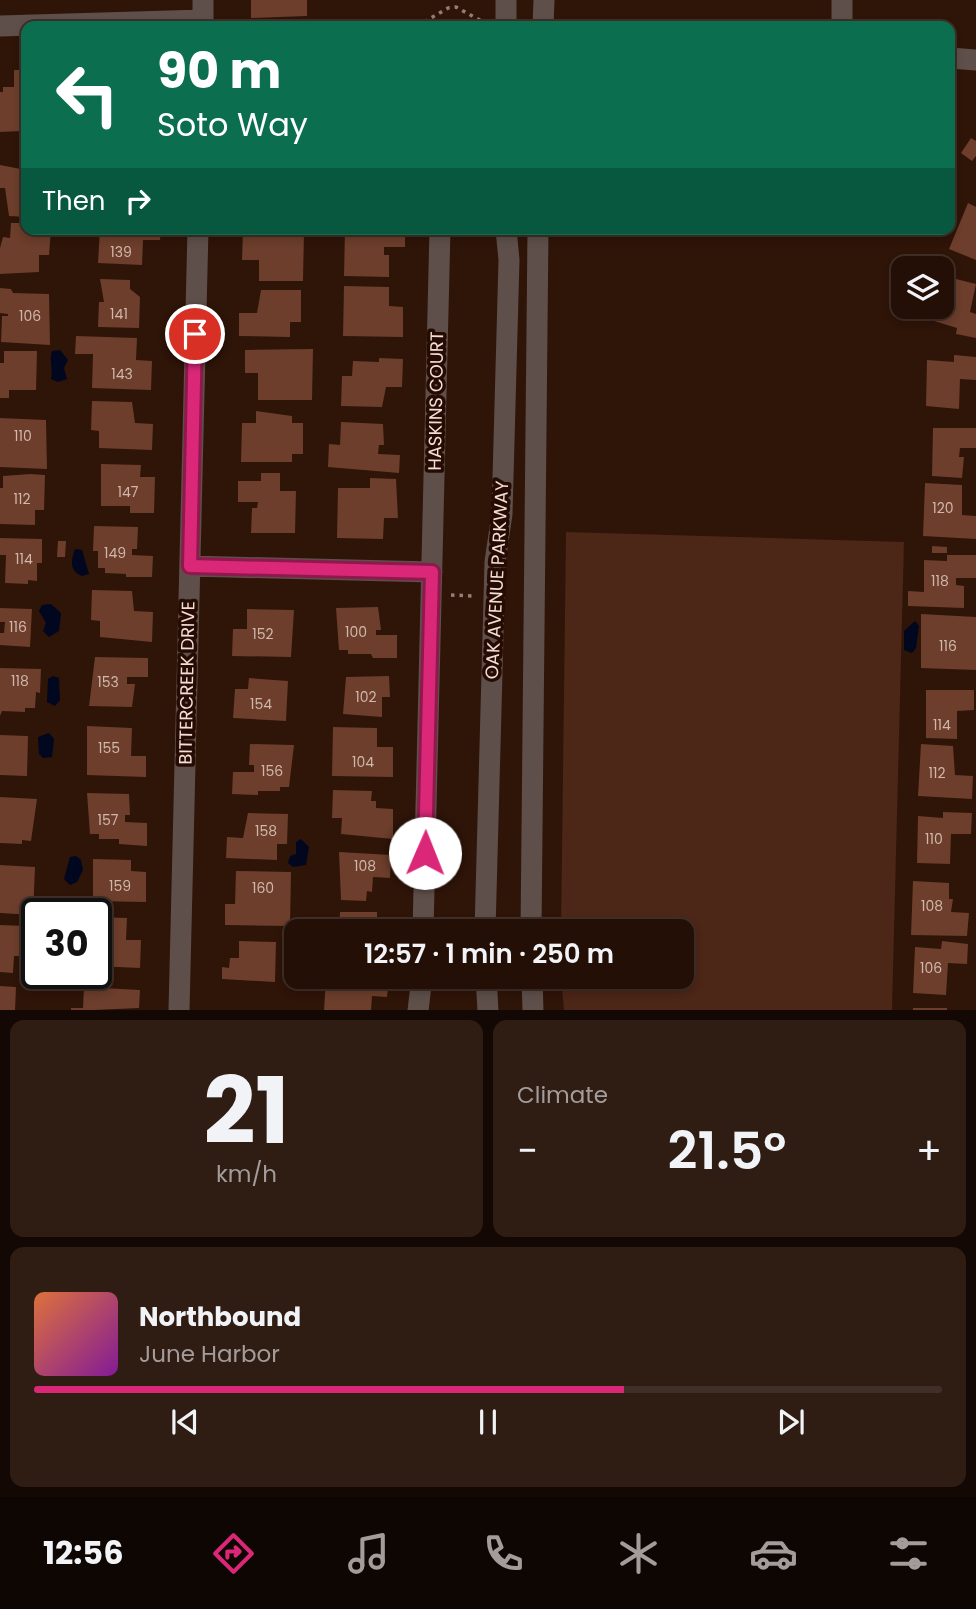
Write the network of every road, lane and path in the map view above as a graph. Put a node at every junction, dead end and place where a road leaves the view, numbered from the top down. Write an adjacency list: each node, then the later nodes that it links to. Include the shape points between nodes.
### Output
1 (506, 0): 8 (street)
2 (544, 0): 9 (street)
3 (842, 0): 10 (street)
4 (203, 16): 5 (street)
5 (102, 21)
6 (425, 21): 7 (path, via 456,7)
7 (478, 21)
8 (506, 21)
9 (543, 21)
10 (842, 21)
11 (21, 25): 12 (street)
12 (0, 26)
13 (955, 58): 14 (street)
14 (976, 60)
15 (198, 235): 19 (street, BITTERCREEK DRIVE)
16 (440, 235): 20 (street, HASKINS COURT)
17 (507, 235): 24 (street, OAK AVENUE PARKWAY, via 502,514 495,562)
18 (538, 235): 25 (street, OAK AVENUE PARKWAY)
19 (190, 566): 20 (street); 29 (street, BITTERCREEK DRIVE)
20 (432, 572): 23 (street, HASKINS COURT)
21 (454, 595): 22 (path)
22 (464, 595)
23 (423, 919)
24 (485, 919)
25 (531, 919)
26 (420, 989): 30 (street)
27 (487, 989): 31 (street)
28 (532, 989): 32 (street)
29 (179, 1010)
30 (418, 1010)
31 (488, 1010)
32 (533, 1010)

